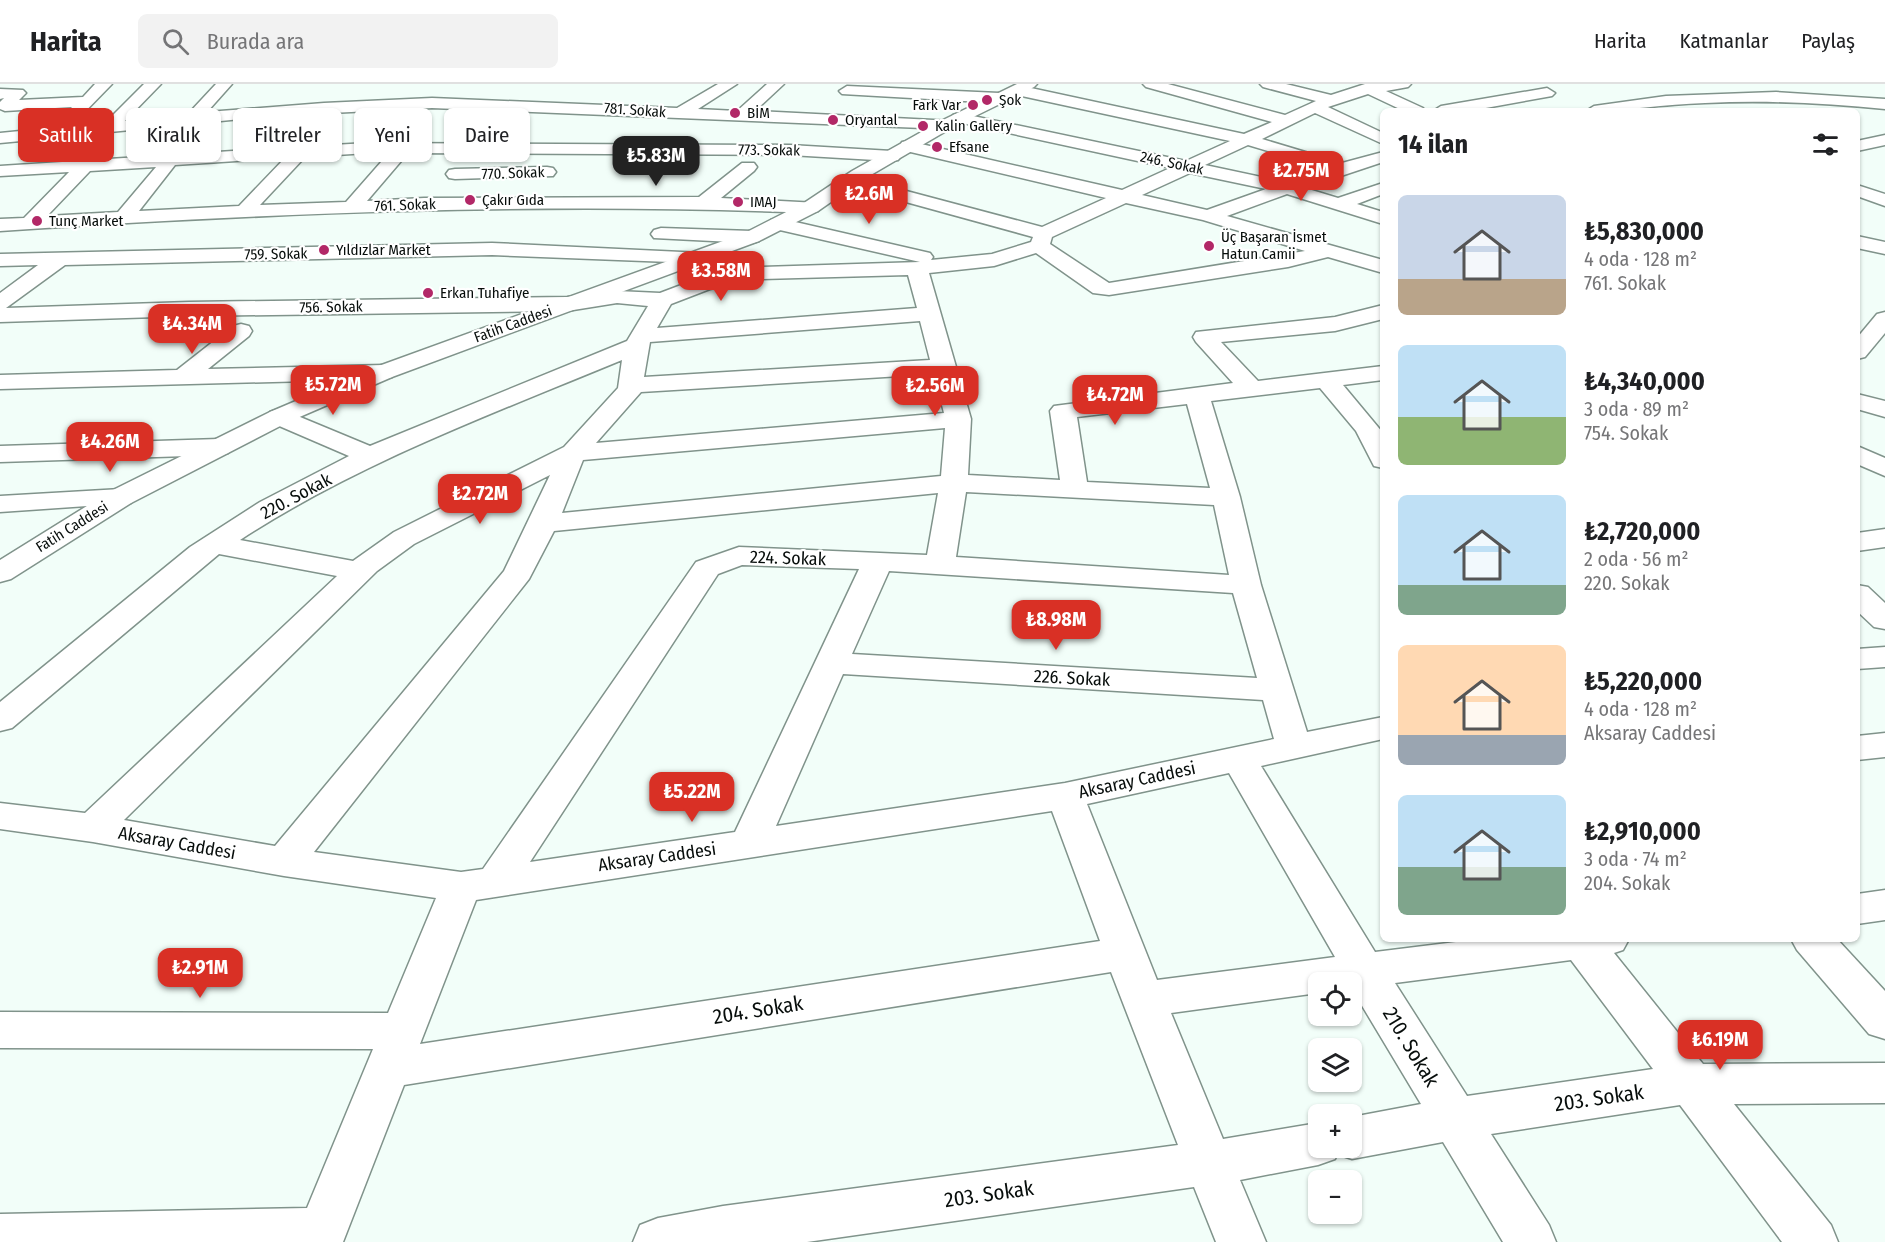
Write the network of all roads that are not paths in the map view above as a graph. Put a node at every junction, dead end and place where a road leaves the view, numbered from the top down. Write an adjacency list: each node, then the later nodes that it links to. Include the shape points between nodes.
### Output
1 (104, 84): 23 (street)
2 (153, 84): 47 (street)
3 (224, 84): 29 (street)
4 (729, 84): 41 (street)
5 (776, 84): 42 (street)
6 (1151, 84): 45 (street)
7 (1268, 84): 24 (street)
8 (1403, 84): 11 (street)
9 (1517, 84): 18 (street)
10 (1792, 84): 19 (street)
11 (1364, 86): 24 (street); 34 (street)
12 (851, 87): 13 (street); 44 (street)
13 (914, 89): 15 (street)
14 (401, 90): 26 (street)
15 (1015, 91): 46 (street, Fatih Caddesi); 52 (street)
16 (1611, 91): 37 (street)
17 (294, 93): 30 (street)
18 (1547, 93): 35 (street); 36 (street)
19 (1885, 93)
20 (0, 94): 23 (street, via 18,93 5,106)
21 (617, 96): 33 (street)
22 (482, 98): 26 (street, 781. Sokak, via 464,104); 32 (street, 781. Sokak); 54 (street, via 455,126)
23 (87, 101): 28 (street)
24 (1322, 103): 45 (street); 50 (street)
25 (359, 104): 26 (street, 781. Sokak); 31 (street, 781. Sokak); 43 (street)
26 (384, 104)
27 (1885, 104): 38 (street, via 1770,97)
28 (80, 108)
29 (202, 108)
30 (282, 108)
31 (306, 108)
32 (573, 108): 33 (street, 781. Sokak); 55 (street)
33 (599, 108): 41 (street, 781. Sokak)
34 (1411, 108)
35 (1459, 108)
36 (1599, 108)
37 (1602, 108)
38 (1612, 108)
39 (1860, 111): 40 (street)
40 (1885, 112)
41 (680, 113): 42 (street, 781. Sokak)
42 (741, 116): 44 (street, 781. Sokak)
43 (342, 117)
44 (807, 119): 46 (street, 781. Sokak)
45 (1284, 120): 52 (street)
46 (953, 121): 59 (street, Fatih Caddesi); 73 (street, 246. Sokak)
47 (114, 123)
48 (18, 136): 51 (street, 781. Sokak)
49 (233, 136): 57 (street)
50 (1380, 137)
51 (0, 138)
52 (1248, 140): 73 (street); 76 (street)
53 (1885, 140): 56 (street)
54 (432, 142)
55 (530, 144)
56 (1860, 145)
57 (221, 147)
58 (530, 150): 59 (street, 773. Sokak)
59 (900, 151): 80 (street, Fatih Caddesi); 86 (street, 773. Sokak)
60 (126, 154): 70 (street)
61 (1380, 158): 76 (street)
62 (1860, 158): 64 (street)
63 (18, 160): 77 (street)
64 (1876, 160)
65 (130, 162): 70 (street, 773. Sokak)
66 (169, 162): 95 (street)
67 (289, 162): 93 (street)
68 (391, 162): 92 (street)
69 (464, 162): 79 (street)
70 (117, 163): 71 (street, 773. Sokak)
71 (86, 165): 77 (street, 773. Sokak); 97 (street)
72 (748, 166): 74 (street); 75 (street); 88 (street)
73 (1187, 166): 81 (street, 246. Sokak); 86 (street)
74 (724, 167)
75 (771, 167)
76 (1342, 168): 81 (street)
77 (2, 171)
78 (561, 171): 79 (street, 770. Sokak)
79 (455, 174): 89 (street)
80 (848, 176): 91 (street, Fatih Caddesi); 103 (street)
81 (1287, 188): 90 (street, 246. Sokak); 94 (street)
82 (1380, 189): 90 (street)
83 (1860, 190): 85 (street)
84 (1860, 191): 87 (street)
85 (1885, 194)
86 (1126, 198): 94 (street, 773. Sokak); 103 (street)
87 (1885, 200)
88 (705, 203): 89 (street, 761. Sokak); 91 (street, 761. Sokak)
89 (424, 204): 92 (street, 761. Sokak)
90 (1339, 204): 96 (street, 246. Sokak)
91 (811, 207): 98 (street, Fatih Caddesi)
92 (351, 208): 93 (street, 761. Sokak)
93 (243, 213): 95 (street, 761. Sokak)
94 (1208, 216): 108 (street, 773. Sokak)
95 (124, 217): 97 (street, 761. Sokak)
96 (1380, 217)
97 (29, 224): 99 (street, 761. Sokak)
98 (778, 224): 102 (street, Fatih Caddesi); 113 (street)
99 (0, 225)
100 (545, 232): 107 (street, via 512,231)
101 (645, 233): 102 (street)
102 (752, 237): 109 (street, Fatih Caddesi)
103 (1042, 240): 108 (street, via 1101,288 1109,289); 113 (street, via 994,260)
104 (1860, 243): 106 (street)
105 (1374, 246): 111 (street)
106 (1885, 248)
107 (492, 249): 109 (street, 759. Sokak); 110 (street, 759. Sokak)
108 (1327, 252): 111 (street, 773. Sokak)
109 (696, 257): 118 (street, Fatih Caddesi)
110 (61, 258): 112 (street, 759. Sokak); 117 (street)
111 (1349, 258): 114 (street, 773. Sokak)
112 (0, 260)
113 (951, 263): 115 (street)
114 (1380, 266)
115 (917, 269): 116 (street, via 760,273 705,284); 120 (street)
116 (662, 300): 118 (street, 756. Sokak, via 617,297); 124 (street)
117 (0, 303)
118 (567, 304): 121 (street, 756. Sokak); 127 (street, Fatih Caddesi)
119 (1380, 313): 133 (street, via 1335,324 1204,338)
120 (930, 314): 124 (street, 220. Sokak); 126 (street)
121 (0, 315)
122 (1885, 319): 125 (street)
123 (241, 331): 129 (street)
124 (639, 341): 132 (street); 144 (street, 220. Sokak)
125 (1860, 348)
126 (942, 366): 132 (street); 138 (street)
127 (384, 372): 129 (street); 137 (street, Fatih Caddesi)
128 (1380, 373): 130 (street)
129 (185, 376): 131 (street)
130 (1326, 380): 133 (street); 139 (street)
131 (0, 382)
132 (631, 385): 142 (street)
133 (1251, 388): 134 (street)
134 (1197, 394): 148 (street, via 1063,411); 150 (street)
135 (1860, 401): 136 (street)
136 (1885, 409)
137 (279, 417): 140 (street, Fatih Caddesi); 144 (street)
138 (958, 419): 142 (street); 147 (street)
139 (1375, 428): 141 (street)
140 (219, 447): 143 (street); 149 (street, Fatih Caddesi)
141 (1380, 448)
142 (573, 453): 152 (street); 158 (street, via 404,538)
143 (0, 454)
144 (370, 456): 155 (street, 220. Sokak, via 270,508)
145 (1860, 456): 146 (street)
146 (1885, 468)
147 (954, 483): 148 (street); 152 (street); 157 (street)
148 (1076, 490): 150 (street)
149 (121, 496): 151 (street); 159 (street, Fatih Caddesi)
150 (1226, 497): 160 (street)
151 (0, 504)
152 (543, 523): 177 (street, via 518,573)
153 (1885, 538): 154 (street)
154 (1860, 542)
155 (213, 544): 158 (street); 167 (street, 220. Sokak)
156 (878, 561): 157 (street, 224. Sokak); 165 (street); 178 (street, 224. Sokak, via 739,556 707,568)
157 (940, 565): 160 (street, 224. Sokak)
158 (360, 571): 175 (street)
159 (0, 573)
160 (1246, 585): 166 (street)
161 (1860, 597): 162 (street)
162 (1885, 620)
163 (1885, 657): 164 (street)
164 (1860, 659)
165 (831, 663): 166 (street, 226. Sokak); 176 (street)
166 (1278, 690): 170 (street)
167 (0, 720)
168 (1380, 729): 170 (street, Aksaray Caddesi)
169 (1885, 745): 171 (street)
170 (1294, 747): 172 (street, Aksaray Caddesi)
171 (1860, 748)
172 (1238, 758): 173 (street, Aksaray Caddesi); 185 (street, 210. Sokak)
173 (1065, 796): 176 (street, Aksaray Caddesi); 184 (street)
174 (0, 816): 175 (street, Aksaray Caddesi)
175 (93, 828): 177 (street, Aksaray Caddesi)
176 (749, 843): 178 (street, Aksaray Caddesi)
177 (284, 862): 178 (street, Aksaray Caddesi)
178 (479, 884): 189 (street, 224. Sokak)
179 (1885, 905): 180 (street)
180 (1860, 909)
181 (1575, 942): 185 (street)
182 (1590, 942): 191 (street)
183 (1815, 942): 187 (street)
184 (1126, 953): 186 (street); 189 (street, 204. Sokak)
185 (1365, 972): 186 (street); 192 (street, 210. Sokak)
186 (1143, 999): 195 (street)
187 (1885, 1021)
188 (0, 1030): 189 (street, 204. Sokak)
189 (395, 1050): 196 (street, 224. Sokak)
190 (1885, 1083): 191 (street, 203. Sokak)
191 (1690, 1084): 192 (street, 203. Sokak); 201 (street)
192 (1454, 1119): 193 (street, 203. Sokak); 200 (street, 210. Sokak)
193 (1362, 1136)
194 (1308, 1146): 195 (street, 203. Sokak)
195 (1211, 1163): 198 (street, 203. Sokak, via 734,1228); 199 (street)
196 (320, 1237): 197 (street)
197 (0, 1238)
198 (658, 1242)
199 (1242, 1242)
200 (1531, 1242)
201 (1813, 1242)

